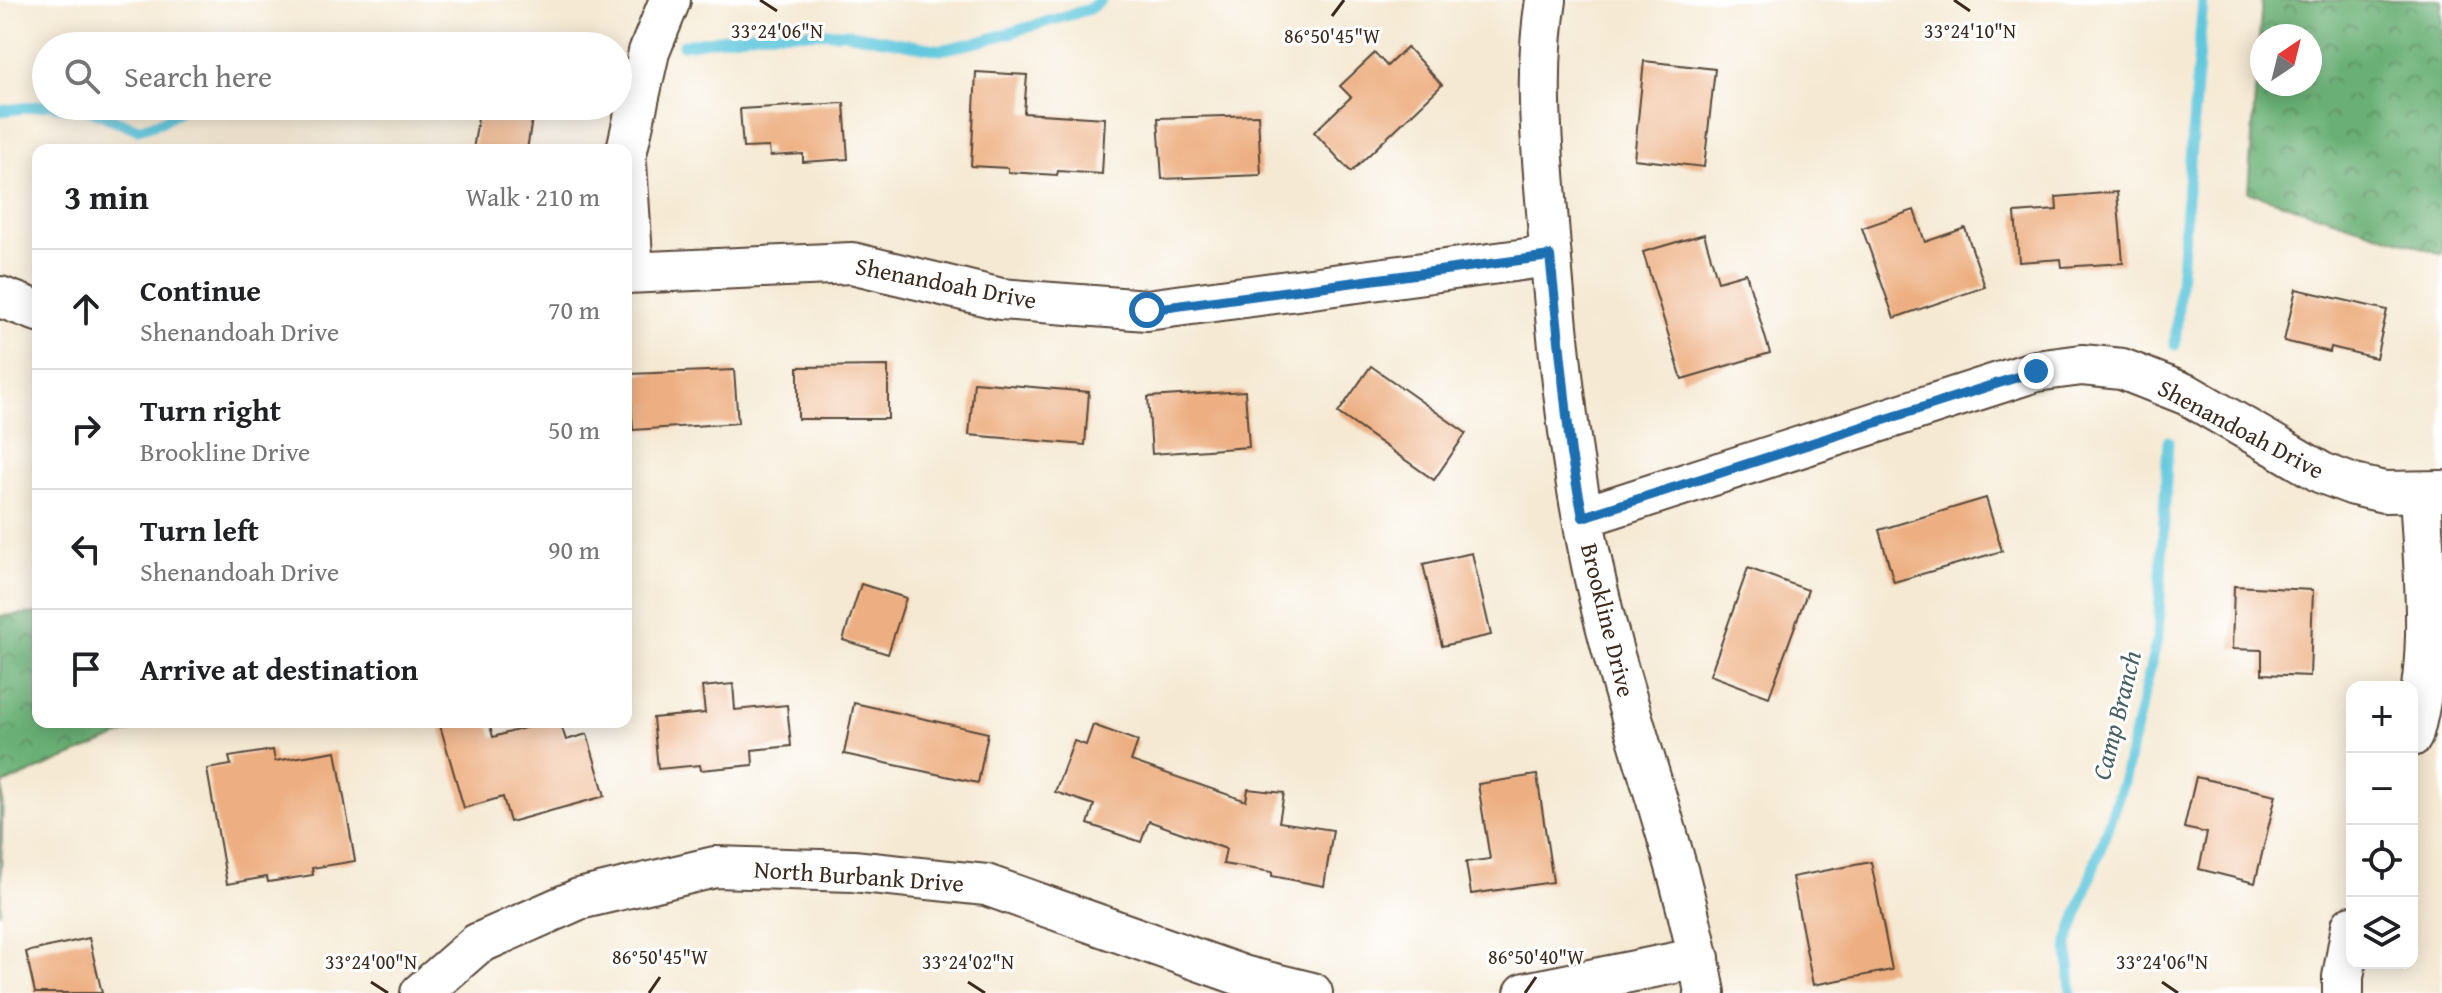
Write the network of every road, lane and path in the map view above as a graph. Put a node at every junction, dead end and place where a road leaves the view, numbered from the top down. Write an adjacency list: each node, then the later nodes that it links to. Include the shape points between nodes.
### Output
1 (670, 0): 3 (street, via 649,52)
2 (1546, 0): 4 (street, Brookline Drive, via 1538,92)
3 (628, 144)
4 (1550, 256): 5 (street, Shenandoah Drive, via 1147,310 1001,299 852,263); 9 (street, Brookline Drive, via 1571,454)
5 (632, 272)
6 (0, 297): 7 (street)
7 (32, 309)
8 (2431, 491): 9 (street, Shenandoah Drive, via 2384,492 2333,477 2188,395 2122,369 2082,365 2036,371); 10 (street, via 2426,664)
9 (1583, 517): 12 (street, Brookline Drive, via 1612,650 1655,788)
10 (2418, 705)
11 (2346, 960): 16 (street)
12 (1702, 976): 15 (street)
13 (421, 993): 14 (street, North Burbank Drive, via 477,944 579,899 715,867 853,871 986,885 1246,977)
14 (1312, 993)
15 (1525, 993)
16 (2343, 993)

